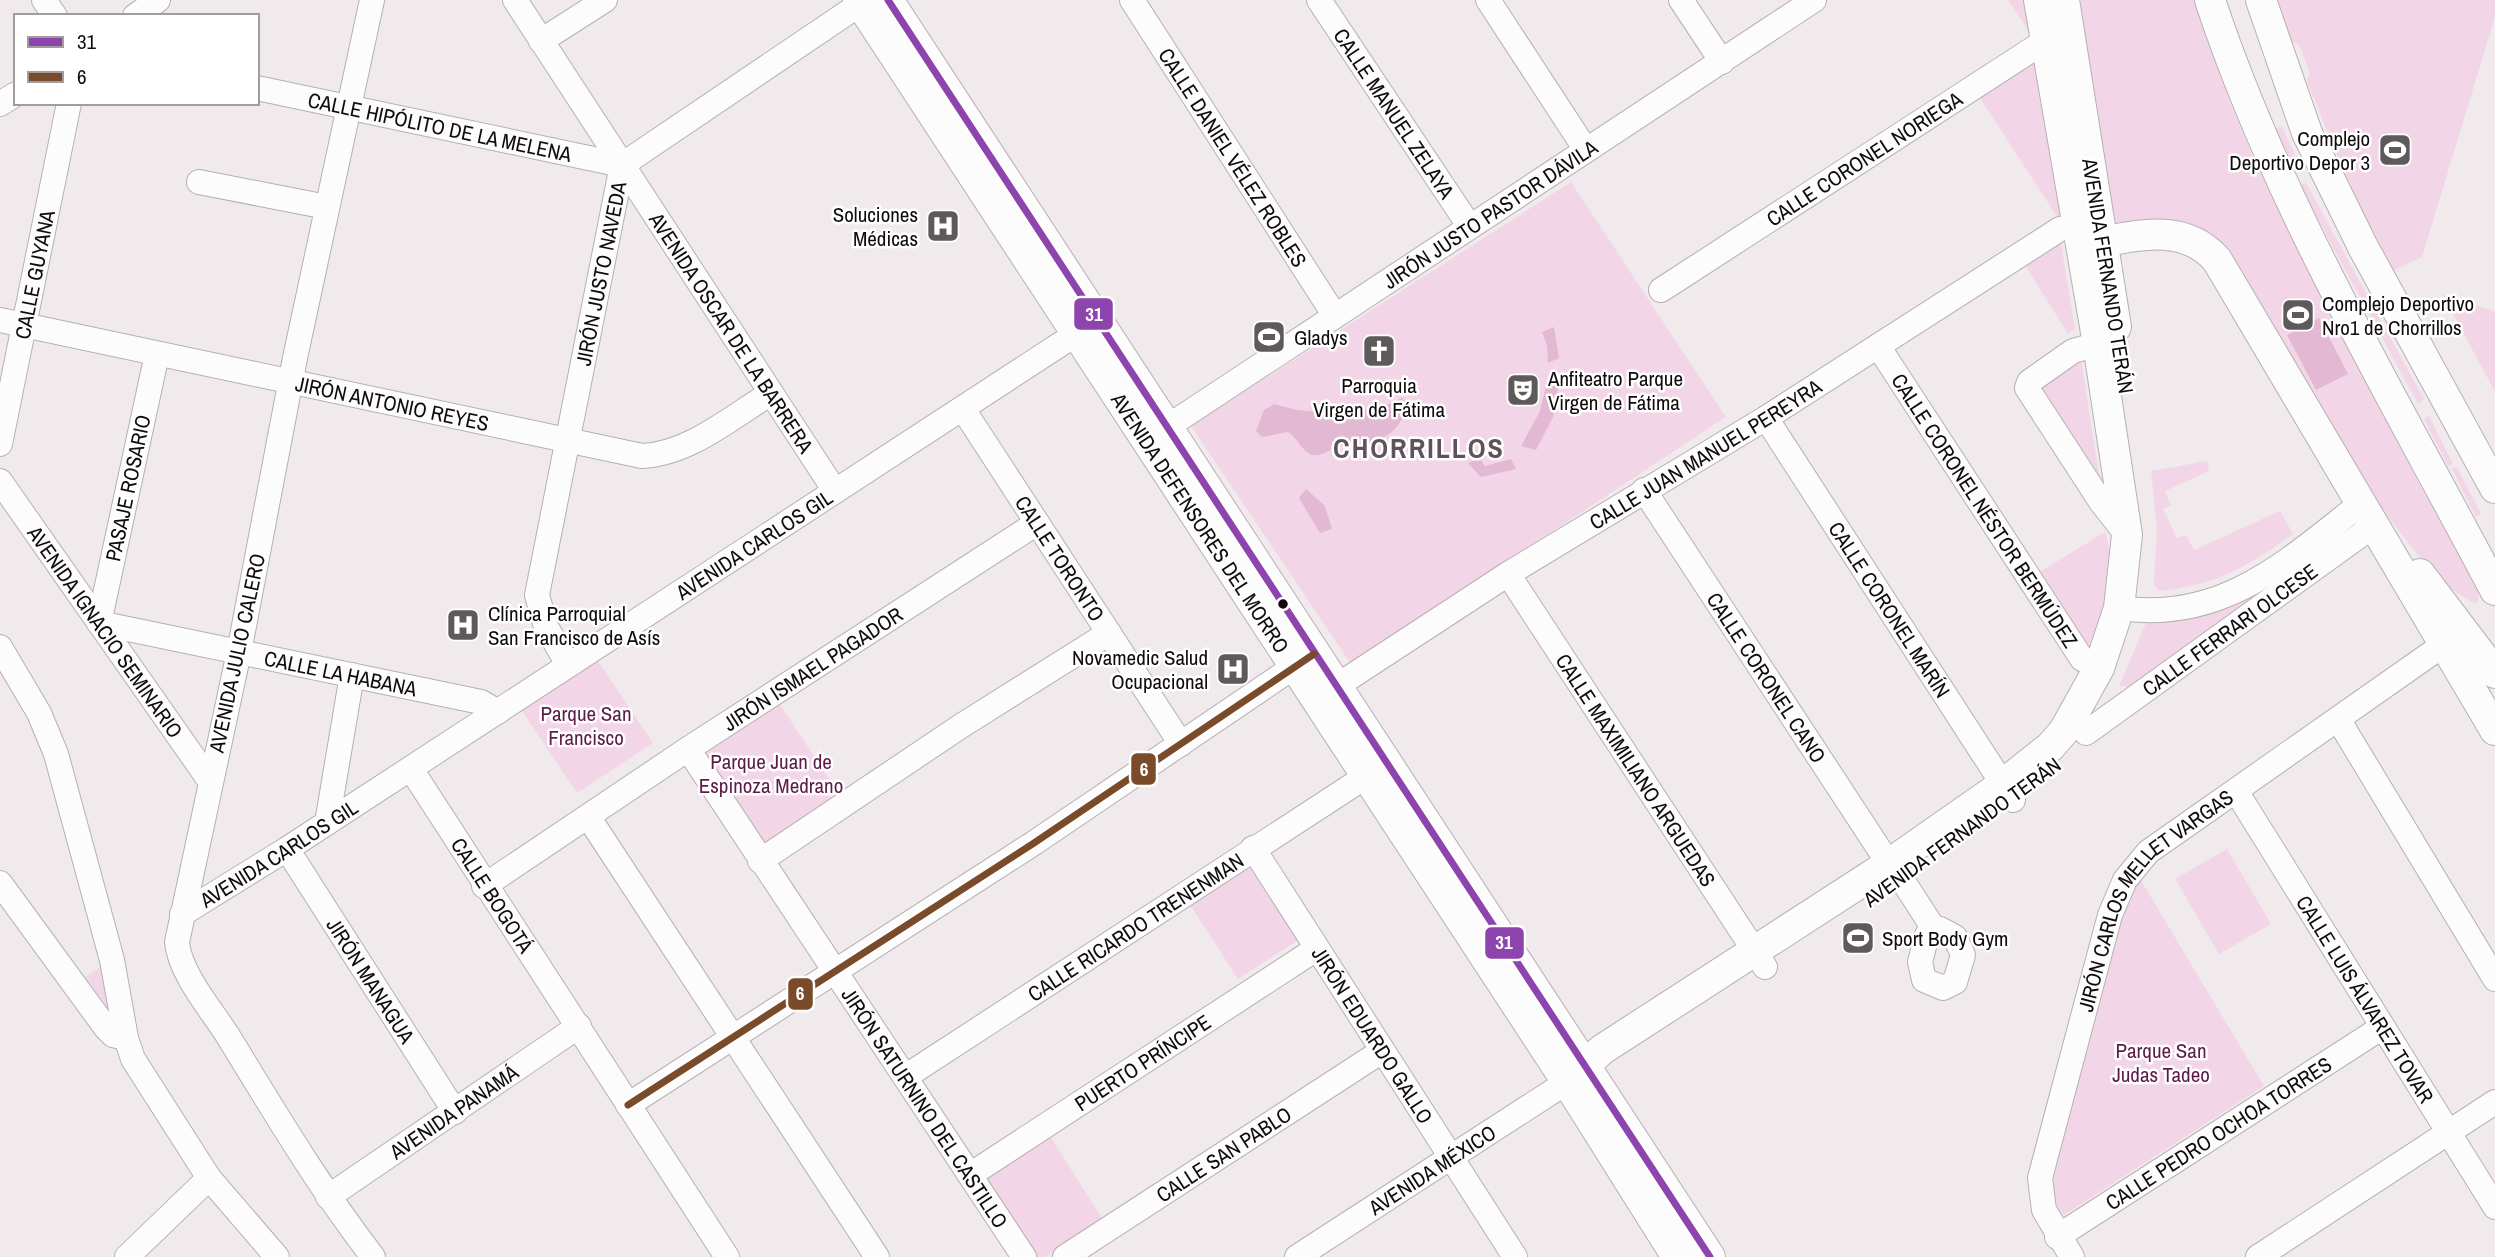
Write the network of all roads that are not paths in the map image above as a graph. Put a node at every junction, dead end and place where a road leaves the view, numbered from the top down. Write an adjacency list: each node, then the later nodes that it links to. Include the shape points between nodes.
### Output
1 (158, 0): 15 (street)
2 (372, 0): 21 (street, AVENIDA JULIO CALERO)
3 (515, 0): 17 (street, AVENIDA OSCAR DE LA BARRERA)
4 (605, 0): 17 (street)
5 (1132, 0): 29 (street, CALLE DANIEL VÉLEZ ROBLES)
6 (1319, 0): 26 (street, CALLE MANUEL ZELAYA)
7 (1488, 0): 22 (street)
8 (1681, 0): 18 (street)
9 (1814, 0): 18 (street, JIRÓN JUSTO PASTOR DÁVILA)
10 (2039, 0): 16 (main road, AVENIDA FERNANDO TERÁN)
11 (2064, 0): 16 (main road, AVENIDA FERNANDO TERÁN)
12 (2210, 0): 51 (main road, via 2260,137)
13 (2261, 0): 44 (main road, via 2307,133 2363,247)
14 (868, 1): 23 (street, JIRÓN JUSTO NAVEDA); 32 (main road, AVENIDA DEFENSORES DEL MORRO); 40 (main road, AVENIDA DEFENSORES DEL MORRO)
15 (138, 14)
16 (2057, 36): 27 (main road, AVENIDA FERNANDO TERÁN); 28 (street, CALLE CORONEL NORIEGA)
17 (541, 41): 23 (street, AVENIDA OSCAR DE LA BARRERA)
18 (1722, 62): 22 (street, JIRÓN JUSTO PASTOR DÁVILA)
19 (259, 88): 21 (street, CALLE HIPÓLITO DE LA MELENA)
20 (69, 105): 31 (street, CALLE GUYANA)
21 (348, 107): 23 (street, CALLE HIPÓLITO DE LA MELENA); 25 (street, AVENIDA JULIO CALERO)
22 (1587, 150): 26 (street, JIRÓN JUSTO PASTOR DÁVILA)
23 (622, 165): 37 (street, AVENIDA OSCAR DE LA BARRERA); 41 (street, JIRÓN JUSTO NAVEDA)
24 (199, 182): 25 (street)
25 (327, 207): 36 (street, AVENIDA JULIO CALERO)
26 (1469, 227): 29 (street, JIRÓN JUSTO PASTOR DÁVILA)
27 (2091, 233): 33 (main road, AVENIDA FERNANDO TERÁN); 34 (street, CALLE JUAN MANUEL PEREYRA, via 2060,229); 47 (main road, via 2164,232 2189,238 2210,252); 52 (main road, AVENIDA FERNANDO TERÁN, via 2144,531 2143,571)
28 (1661, 290)
29 (1335, 316): 40 (street, JIRÓN JUSTO PASTOR DÁVILA)
30 (0, 320): 31 (street, JIRÓN ANTONIO REYES)
31 (24, 325): 35 (street, JIRÓN ANTONIO REYES); 42 (street, CALLE GUYANA)
32 (1076, 334): 38 (street, AVENIDA CARLOS GIL); 58 (main road, AVENIDA DEFENSORES DEL MORRO)
33 (2098, 344): 49 (main road, AVENIDA FERNANDO TERÁN); 49 (street, via 2073,351 2027,388)
34 (1878, 346): 39 (street, CALLE JUAN MANUEL PEREYRA); 60 (street, CALLE CORONEL NÉSTOR BERMÚDEZ, via 2082,659)
35 (158, 354): 36 (street, JIRÓN ANTONIO REYES); 53 (street, PASAJE ROSARIO)
36 (291, 381): 41 (street, JIRÓN ANTONIO REYES); 57 (street, AVENIDA JULIO CALERO)
37 (771, 393): 41 (street, JIRÓN ANTONIO REYES, via 664,455 642,456); 46 (street, AVENIDA OSCAR DE LA BARRERA)
38 (963, 409): 46 (street, AVENIDA CARLOS GIL); 48 (street, CALLE TORONTO)
39 (1766, 418): 45 (street, CALLE JUAN MANUEL PEREYRA); 74 (street, CALLE CORONEL MARÍN)
40 (1167, 427): 58 (main road, AVENIDA DEFENSORES DEL MORRO)
41 (568, 441): 59 (street, JIRÓN JUSTO NAVEDA, via 537,595 546,627)
42 (0, 444)
43 (0, 481): 53 (street, AVENIDA IGNACIO SEMINARIO)
44 (2495, 488)
45 (1644, 489): 50 (street, CALLE JUAN MANUEL PEREYRA); 80 (street, CALLE CORONEL CANO)
46 (835, 491): 59 (street, AVENIDA CARLOS GIL)
47 (2366, 516): 52 (street, CALLE FERRARI OLCESE, via 2228,595 2182,607); 55 (main road); 61 (main road, via 2422,577); 67 (street, CALLE FERRARI OLCESE)
48 (1037, 523): 54 (street, CALLE TORONTO); 69 (street, JIRÓN ISMAEL PAGADOR)
49 (2127, 535): 52 (main road, AVENIDA FERNANDO TERÁN)
50 (1508, 574): 63 (street, CALLE JUAN MANUEL PEREYRA); 86 (street, CALLE MAXIMILIANO ARGUEDAS)
51 (2495, 590)
52 (2128, 609): 60 (main road, AVENIDA FERNANDO TERÁN); 67 (main road, AVENIDA FERNANDO TERÁN, via 2123,657)
53 (99, 623): 57 (street, CALLE LA HABANA); 72 (street, AVENIDA IGNACIO SEMINARIO)
54 (1109, 633): 68 (street, CALLE TORONTO); 79 (street)
55 (2443, 645): 65 (street, JIRÓN CARLOS MELLET VARGAS); 66 (main road)
56 (0, 648): 92 (street, via 39,713 56,754 112,960)
57 (239, 652): 62 (street, CALLE LA HABANA); 72 (street, AVENIDA JULIO CALERO)
58 (1304, 661): 63 (main road, AVENIDA DEFENSORES DEL MORRO); 68 (street)
59 (568, 664): 64 (street, AVENIDA CARLOS GIL)
60 (2099, 668): 74 (main road, AVENIDA FERNANDO TERÁN, via 2064,731)
61 (2495, 673)
62 (352, 675): 64 (street, CALLE LA HABANA, via 481,702); 76 (street)
63 (1325, 694): 71 (main road, AVENIDA DEFENSORES DEL MORRO); 94 (main road, AVENIDA DEFENSORES DEL MORRO)
64 (498, 712): 70 (street, AVENIDA CARLOS GIL)
65 (2338, 719): 73 (street, JIRÓN CARLOS MELLET VARGAS); 88 (street)
66 (2495, 730)
67 (2086, 733): 74 (main road, AVENIDA FERNANDO TERÁN, via 2066,758)
68 (1181, 744): 87 (street)
69 (688, 749): 75 (street, JIRÓN ISMAEL PAGADOR); 79 (street, JIRÓN SATURNINO DEL CASTILLO)
70 (411, 769): 76 (street, AVENIDA CARLOS GIL); 82 (street, CALLE BOGOTÁ)
71 (1364, 777): 77 (street, CALLE RICARDO TRENENMAN); 94 (main road, AVENIDA DEFENSORES DEL MORRO)
72 (210, 781): 83 (street, AVENIDA JULIO CALERO)
73 (2236, 791): 90 (street, CALLE LUIS ÁLVAREZ TOVAR); 105 (street, JIRÓN CARLOS MELLET VARGAS, via 2148,852 2125,880 2110,915 2040,1178 2044,1210)
74 (2008, 793): 80 (main road, AVENIDA FERNANDO TERÁN)
75 (589, 818): 82 (street, JIRÓN ISMAEL PAGADOR); 91 (street)
76 (327, 823): 78 (street, AVENIDA CARLOS GIL)
77 (1253, 848): 85 (street, JIRÓN EDUARDO GALLO); 95 (street, CALLE RICARDO TRENENMAN)
78 (287, 849): 83 (street, AVENIDA CARLOS GIL); 98 (street, JIRÓN MANAGUA)
79 (760, 861): 87 (street, JIRÓN SATURNINO DEL CASTILLO)
80 (1895, 872): 84 (street, CALLE CORONEL CANO); 86 (main road, AVENIDA FERNANDO TERÁN)
81 (0, 883): 92 (street, via 106,1028 117,1038)
82 (484, 886): 89 (street, CALLE BOGOTÁ)
83 (182, 914): 103 (street, AVENIDA JULIO CALERO, via 178,954)
84 (1934, 929)
85 (1316, 949): 93 (street, JIRÓN EDUARDO GALLO); 101 (street, PUERTO PRÍNCIPE)
86 (1759, 959): 94 (main road, AVENIDA FERNANDO TERÁN, via 1593,1056)
87 (835, 971): 91 (street); 95 (street, JIRÓN SATURNINO DEL CASTILLO)
88 (2495, 979)
89 (578, 1024): 97 (street, CALLE BOGOTÁ); 98 (street, AVENIDA PANAMÁ)
90 (2381, 1028): 99 (street, CALLE LUIS ÁLVAREZ TOVAR); 105 (street, CALLE PEDRO OCHOA TORRES)
91 (734, 1037): 97 (street); 111 (street)
92 (126, 1038): 102 (street, via 134,1059)
93 (1382, 1052): 100 (street, JIRÓN EDUARDO GALLO); 113 (street, CALLE SAN PABLO)
94 (1577, 1075): 100 (street, AVENIDA MÉXICO); 116 (main road, AVENIDA DEFENSORES DEL MORRO); 117 (main road, AVENIDA DEFENSORES DEL MORRO)
95 (905, 1077): 101 (street, JIRÓN SATURNINO DEL CASTILLO)
96 (2495, 1102): 99 (street)
97 (628, 1105): 110 (street, CALLE BOGOTÁ)
98 (455, 1112): 103 (street, AVENIDA PANAMÁ)
99 (2447, 1132): 104 (street, CALLE LUIS ÁLVAREZ TOVAR); 119 (street)
100 (1451, 1156): 114 (street, AVENIDA MÉXICO); 115 (street, JIRÓN EDUARDO GALLO)
101 (970, 1175): 112 (street, JIRÓN SATURNINO DEL CASTILLO)
102 (209, 1178): 106 (street); 107 (street)
103 (335, 1206): 108 (street); 109 (street, AVENIDA JULIO CALERO)
104 (2495, 1207)
105 (2057, 1237): 118 (street, JIRÓN CARLOS MELLET VARGAS)
106 (127, 1257)
107 (277, 1257)
108 (351, 1257)
109 (373, 1257)
110 (727, 1257)
111 (877, 1257)
112 (1024, 1257)
113 (1065, 1257)
114 (1297, 1257)
115 (1515, 1257)
116 (1677, 1257)
117 (1710, 1257)
118 (2072, 1257)
119 (2258, 1257)

